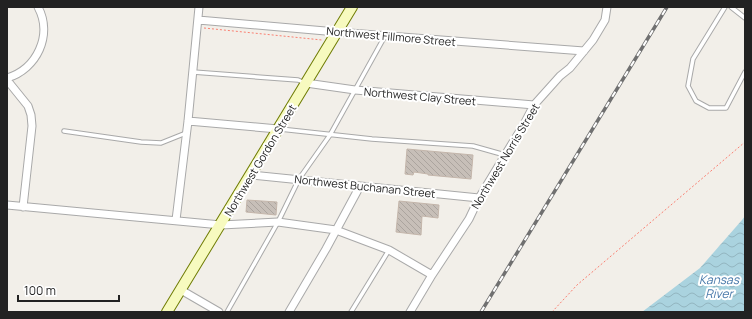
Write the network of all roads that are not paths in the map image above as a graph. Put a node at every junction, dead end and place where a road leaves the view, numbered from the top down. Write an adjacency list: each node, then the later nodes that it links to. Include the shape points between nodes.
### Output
1 (38, 7): 14 (street, via 44,29 40,48 27,67)
2 (199, 7): 8 (street)
3 (352, 7): 9 (main road, Northwest Gordon Street)
4 (608, 7): 11 (street, Northwest Norris Street, via 605,20)
5 (725, 7): 13 (lane, via 693,59 688,86 696,100 709,108 726,108)
6 (731, 7): 7 (lane)
7 (745, 18)
8 (198, 24): 9 (street, Northwest Fillmore Street); 12 (street)
9 (335, 36): 10 (street, Northwest Fillmore Street); 15 (main road, Northwest Gordon Street)
10 (385, 36): 11 (street, Northwest Fillmore Street); 16 (lane)
11 (584, 52): 17 (street, Northwest Norris Street)
12 (193, 72): 15 (lane, via 298,80); 18 (street)
13 (745, 72)
14 (7, 79): 29 (street, via 28,106 31,115)
15 (306, 83): 16 (street, Northwest Clay Street); 19 (main road, Northwest Gordon Street)
16 (355, 90): 17 (street, Northwest Clay Street); 22 (lane)
17 (534, 105): 23 (street, Northwest Norris Street)
18 (188, 121): 19 (street); 21 (street)
19 (278, 129): 22 (lane); 24 (main road, Northwest Gordon Street)
20 (64, 131): 21 (lane, via 161,143)
21 (187, 133): 30 (street)
22 (330, 135): 23 (lane, via 473,146); 25 (lane)
23 (505, 155): 27 (street, Northwest Norris Street)
24 (251, 175): 25 (street, Northwest Buchanan Street); 32 (main road, Northwest Gordon Street)
25 (299, 180): 26 (street, Northwest Buchanan Street); 31 (lane)
26 (360, 186): 27 (street, Northwest Buchanan Street); 33 (street)
27 (479, 198): 35 (street, Northwest Norris Street, via 469,219)
28 (7, 205): 29 (street)
29 (24, 207): 30 (street)
30 (176, 220): 32 (street)
31 (278, 222): 32 (street); 33 (street); 39 (lane)
32 (221, 225): 36 (main road, Northwest Gordon Street)
33 (336, 230): 34 (street); 40 (street)
34 (388, 250): 35 (street); 41 (lane)
35 (432, 275): 42 (street, Northwest Norris Street)
36 (181, 290): 37 (main road, Northwest Gordon Street); 38 (street)
37 (167, 312)
38 (220, 312)
39 (227, 312)
40 (289, 312)
41 (351, 312)
42 (410, 312)

